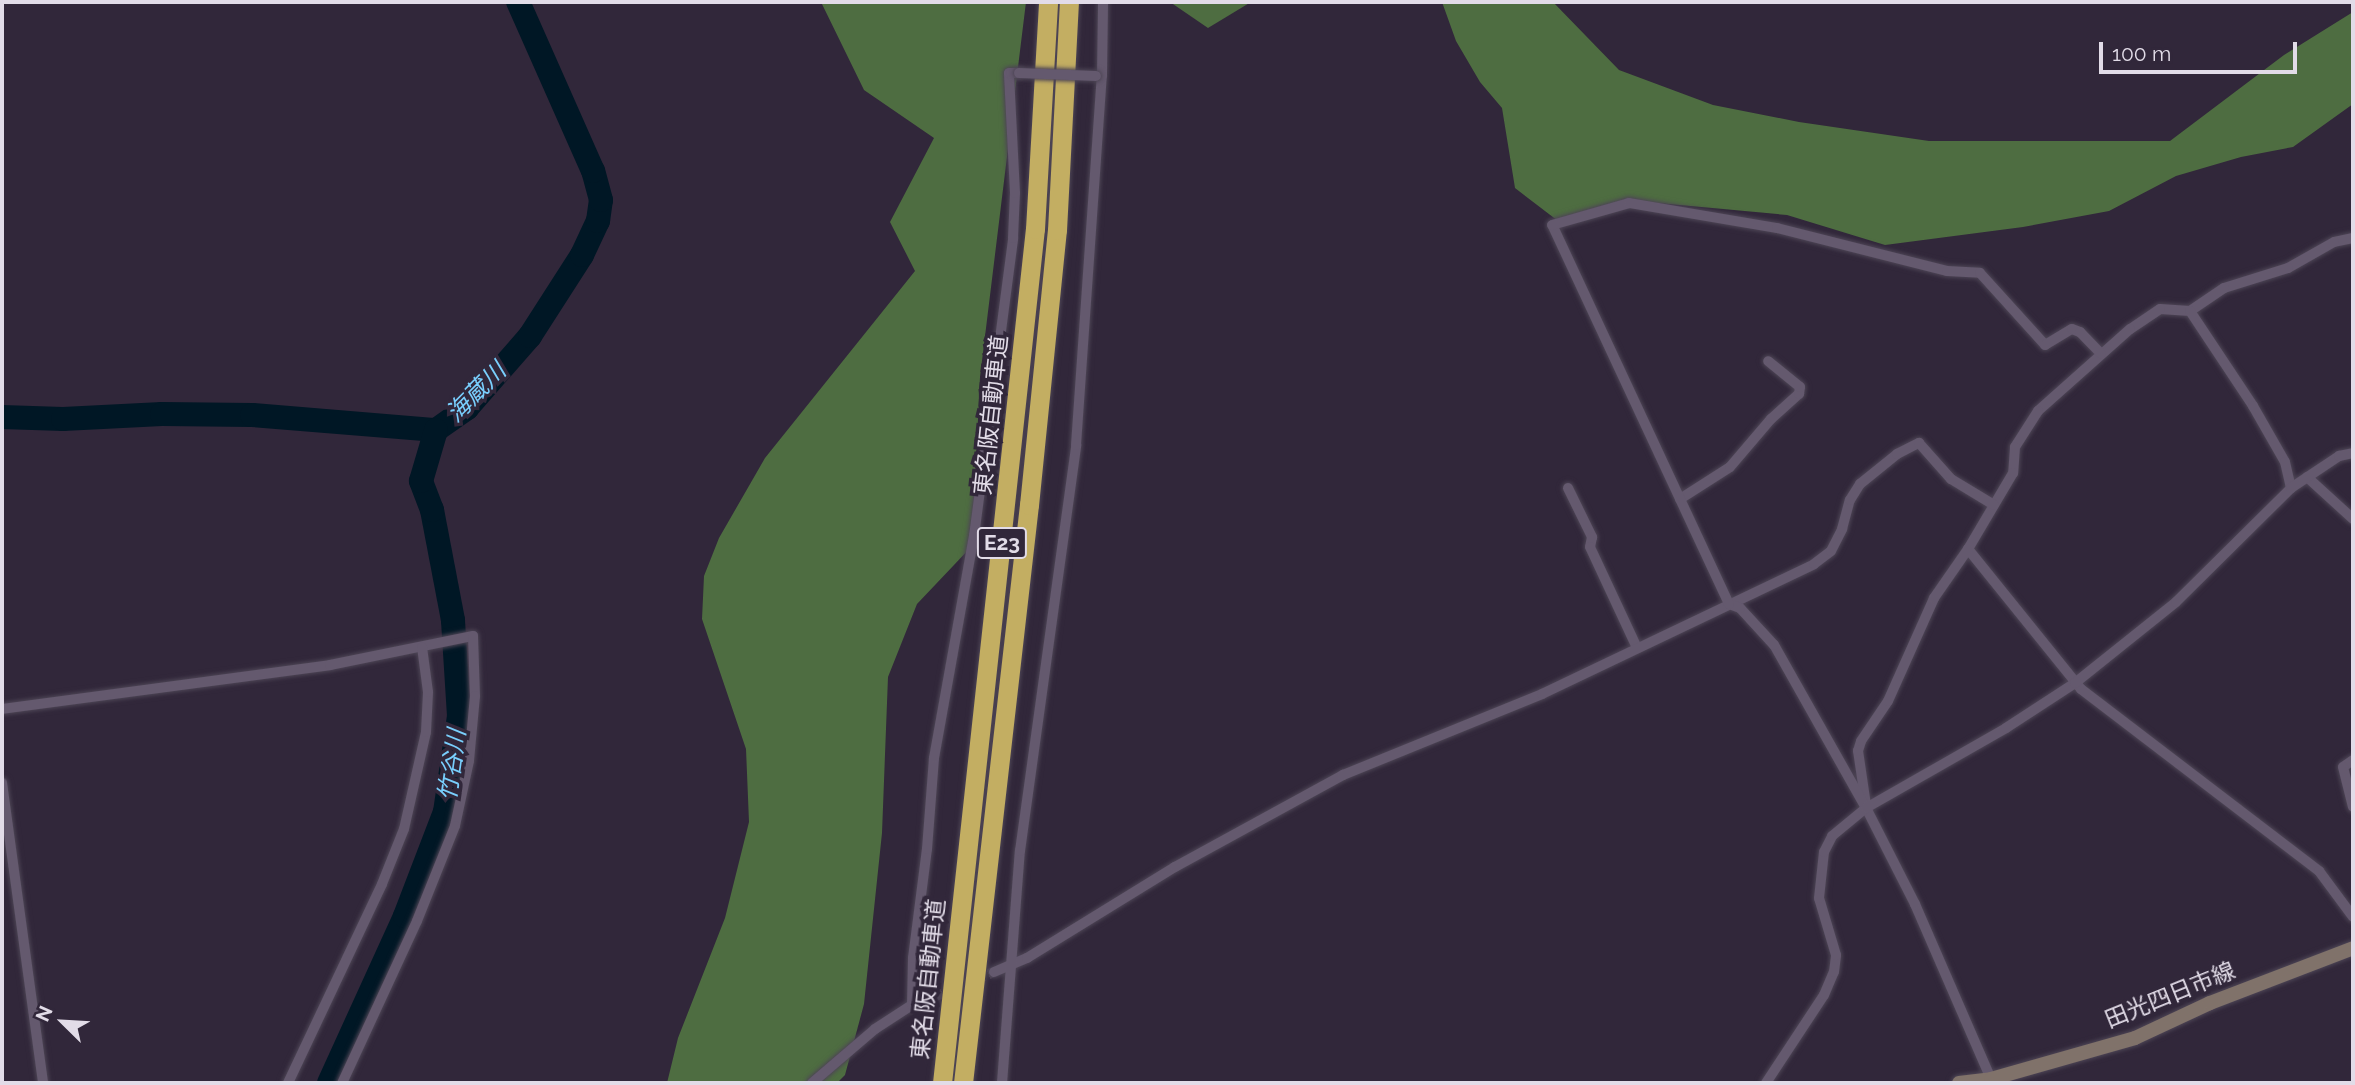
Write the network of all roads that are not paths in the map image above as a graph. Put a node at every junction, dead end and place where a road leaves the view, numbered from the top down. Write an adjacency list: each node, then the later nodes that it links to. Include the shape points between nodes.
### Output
1 (1048, 2): 37 (highway, 東名阪自動車道 / E23, via 1035,229)
2 (1069, 2): 38 (highway, 東名阪自動車道 / E23, via 1054,258)
3 (1103, 2): 4 (street)
4 (1099, 76): 28 (street, via 1076,445 1020,851); 31 (street, bridge, via 1009,73 1013,237 974,536 934,758)
5 (2353, 238): 6 (street, via 2334,242 2288,268 2224,288)
6 (2190, 312): 7 (street, via 2160,309); 12 (street, via 2253,406 2285,462)
7 (2101, 354): 13 (street, via 2080,332 2072,330 2045,345 1980,272 1947,271 1777,228 1629,203 1552,225); 14 (street, via 2038,411 2019,437 2013,472)
8 (1768, 361): 13 (street, via 1800,387 1799,394 1730,467)
9 (2353, 453): 10 (street, via 2339,456)
10 (2307, 477): 12 (street); 15 (street)
11 (1568, 488): 19 (street)
12 (2291, 488): 20 (street, via 2176,602)
13 (1680, 499): 17 (street)
14 (1994, 505): 16 (street); 17 (street, via 1951,479 1919,443 1897,454 1860,484 1831,551 1814,564)
15 (2353, 519)
16 (1968, 549): 20 (street); 25 (street, via 1934,598 1888,701 1861,741 1858,751)
17 (1729, 604): 19 (street); 25 (street, via 1740,608 1774,645)
18 (424, 646): 21 (street, via 330,665); 34 (street, via 426,732 404,829); 35 (street, via 473,636 470,761 455,826)
19 (1637, 648): 28 (street, via 1542,694 1343,775 1175,867)
20 (2076, 683): 25 (street); 26 (street, via 2319,871)
21 (2, 709)
22 (2353, 760): 24 (street, via 2343,767)
23 (2, 783): 33 (street)
24 (2353, 807)
25 (1866, 808): 32 (street, via 1915,904); 40 (street, via 1832,836 1824,852 1819,898 1836,955 1834,972)
26 (2353, 917)
27 (2353, 948): 32 (main road, 田光四日市線, via 2210,1003 2135,1038)
28 (1011, 966): 29 (street); 39 (street)
29 (993, 972)
30 (933, 997): 31 (street)
31 (912, 1005): 36 (street, via 854,1045)
32 (1991, 1079): 41 (main road, 田光四日市線)
33 (43, 1083)
34 (288, 1083)
35 (342, 1083)
36 (812, 1083)
37 (942, 1083)
38 (963, 1083)
39 (1002, 1083)
40 (1766, 1083)
41 (1959, 1083)

